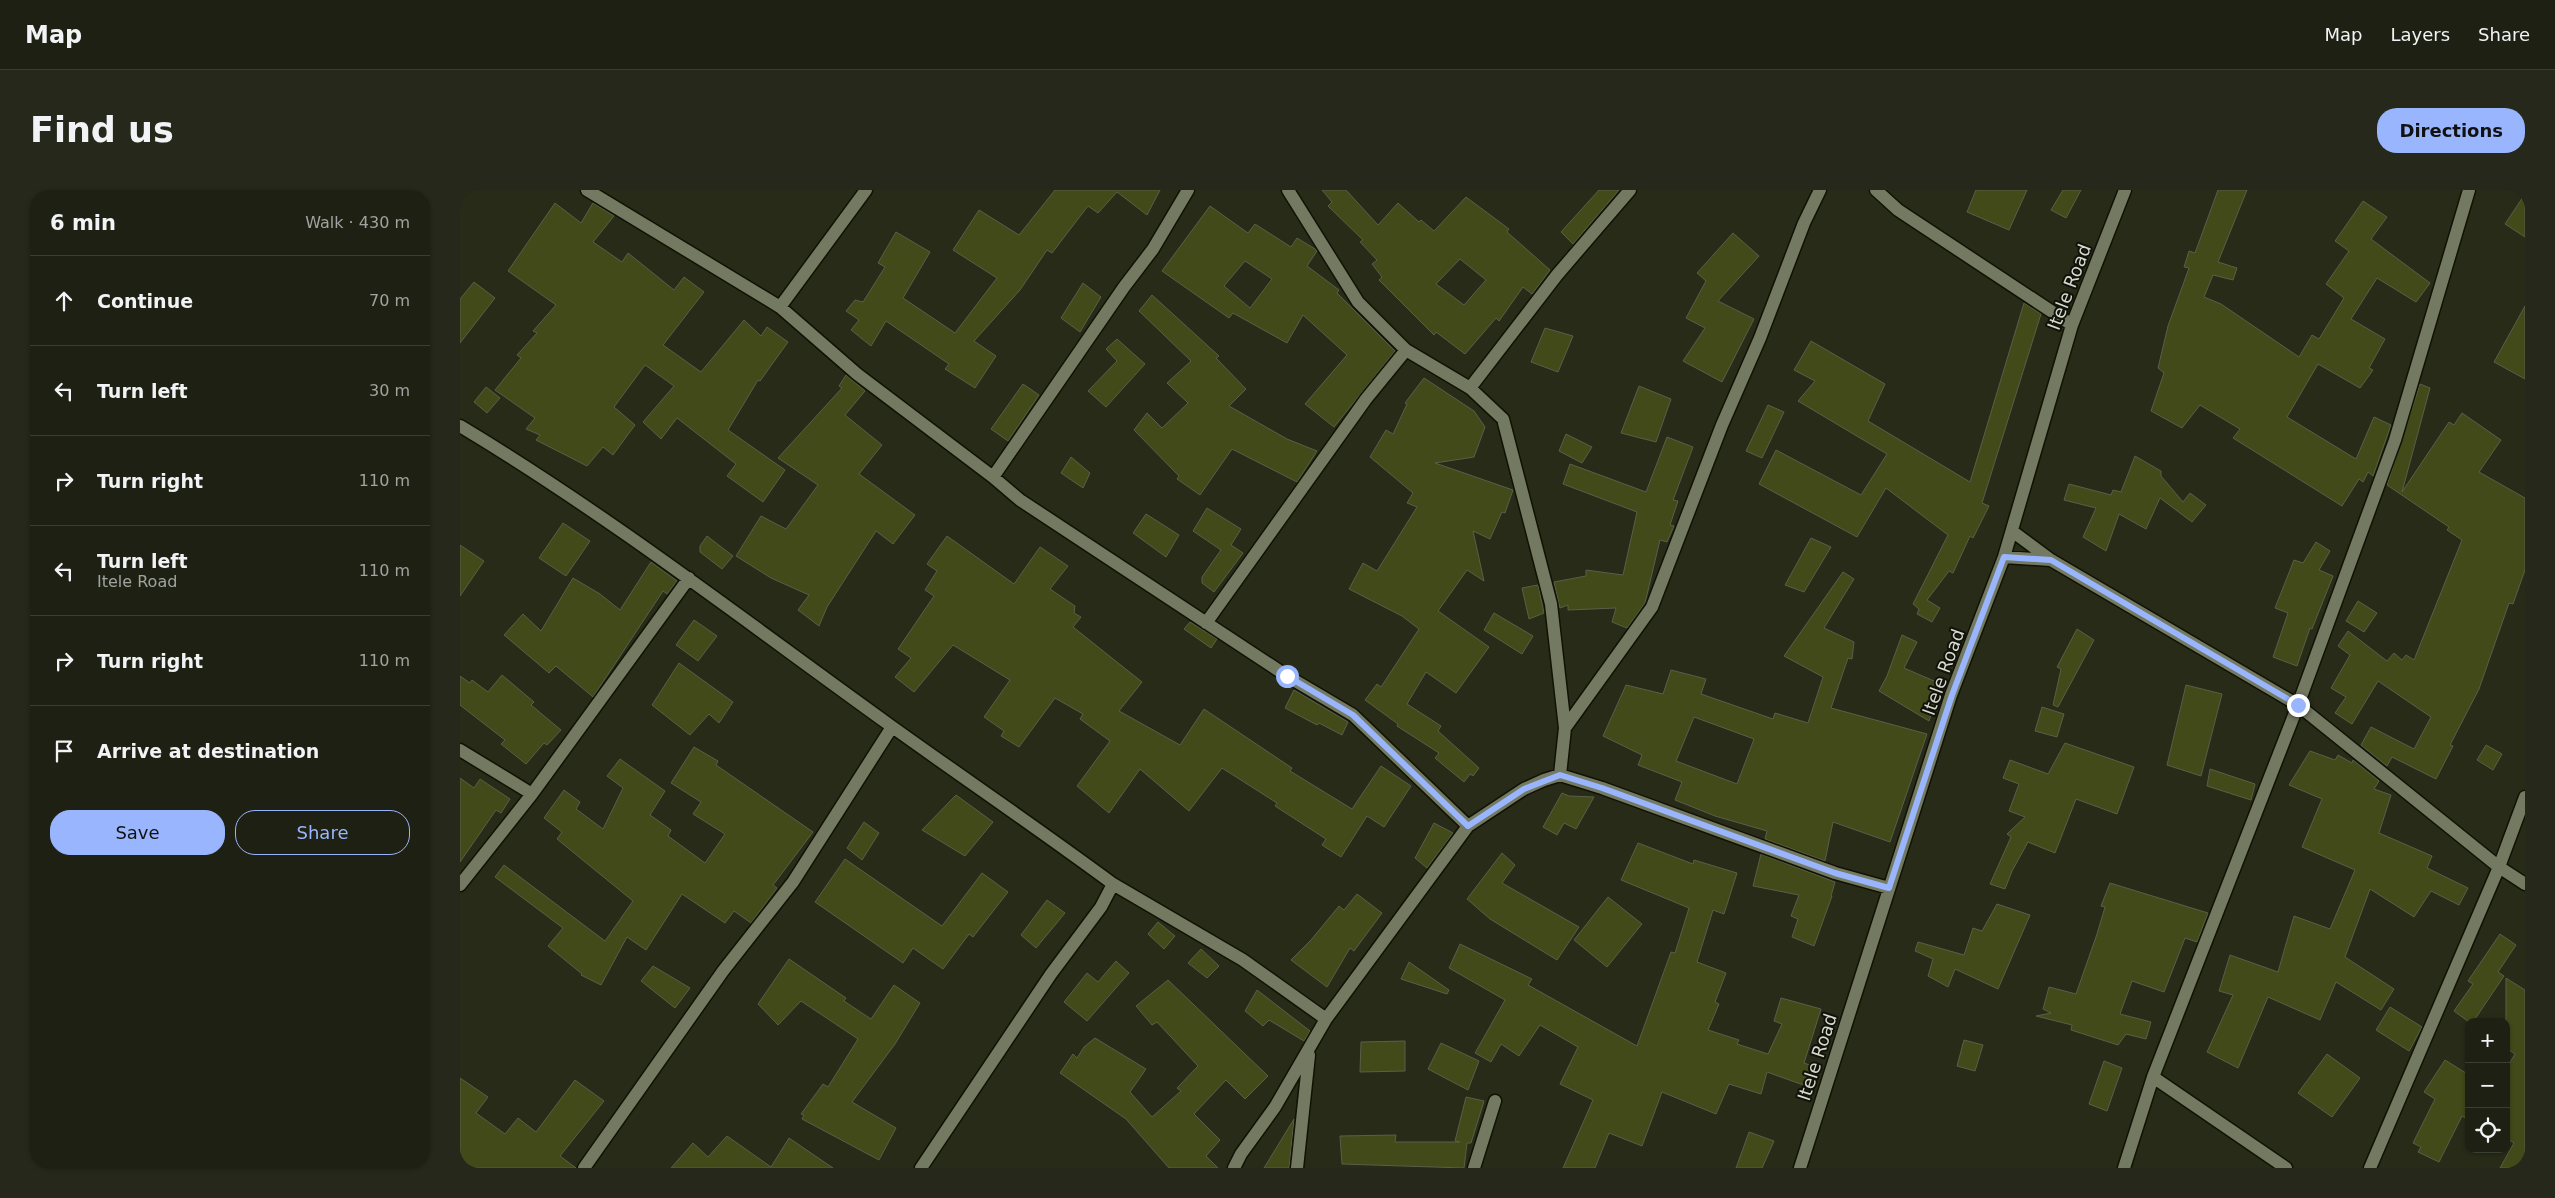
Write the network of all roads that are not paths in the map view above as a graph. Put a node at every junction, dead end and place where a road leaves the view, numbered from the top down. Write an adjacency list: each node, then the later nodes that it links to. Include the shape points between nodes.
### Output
1 (587, 190): 10 (street)
2 (866, 190): 10 (street)
3 (1188, 190): 15 (street, via 1153,249)
4 (1288, 190): 12 (street, via 1358,302)
5 (1630, 190): 13 (street, via 1557,275)
6 (1820, 190): 23 (street, via 1722,425 1652,607)
7 (1876, 190): 11 (street, via 1898,210)
8 (2125, 190): 11 (street, Itele Road)
9 (2469, 190): 21 (street, via 2395,440)
10 (780, 308): 15 (street, via 857,374)
11 (2072, 325): 16 (street, Itele Road)
12 (1406, 350): 13 (street); 20 (street, via 1366,399)
13 (1470, 388): 23 (street, via 1504,419 1551,604)
14 (460, 426): 19 (street)
15 (993, 477): 20 (street, via 1028,506)
16 (2012, 531): 17 (street, Itele Road); 18 (street)
17 (2004, 557): 18 (street); 33 (street, Itele Road, via 1952,695)
18 (2051, 560): 21 (street)
19 (689, 578): 22 (street); 26 (street)
20 (1206, 623): 28 (street, via 1353,715)
21 (2298, 705): 29 (street); 36 (street)
22 (892, 727): 30 (street); 38 (street, via 793,882 723,972)
23 (1565, 728): 25 (street)
24 (460, 750): 26 (street)
25 (1560, 775): 28 (street, via 1524,789); 33 (street, via 1835,873)
26 (532, 794): 32 (street)
27 (2525, 798): 29 (street)
28 (1468, 826): 34 (street)
29 (2499, 867): 31 (street); 46 (street)
30 (1114, 884): 34 (street, via 1243,960); 39 (street)
31 (2525, 884)
32 (460, 885)
33 (1889, 888): 43 (street, Itele Road)
34 (1326, 1019): 35 (street)
35 (1310, 1050): 40 (street); 41 (street)
36 (2153, 1077): 44 (street); 45 (street)
37 (1495, 1101): 42 (street)
38 (584, 1168)
39 (921, 1168)
40 (1234, 1168)
41 (1297, 1168)
42 (1474, 1168)
43 (1800, 1168)
44 (2124, 1168)
45 (2286, 1168)
46 (2370, 1168)

